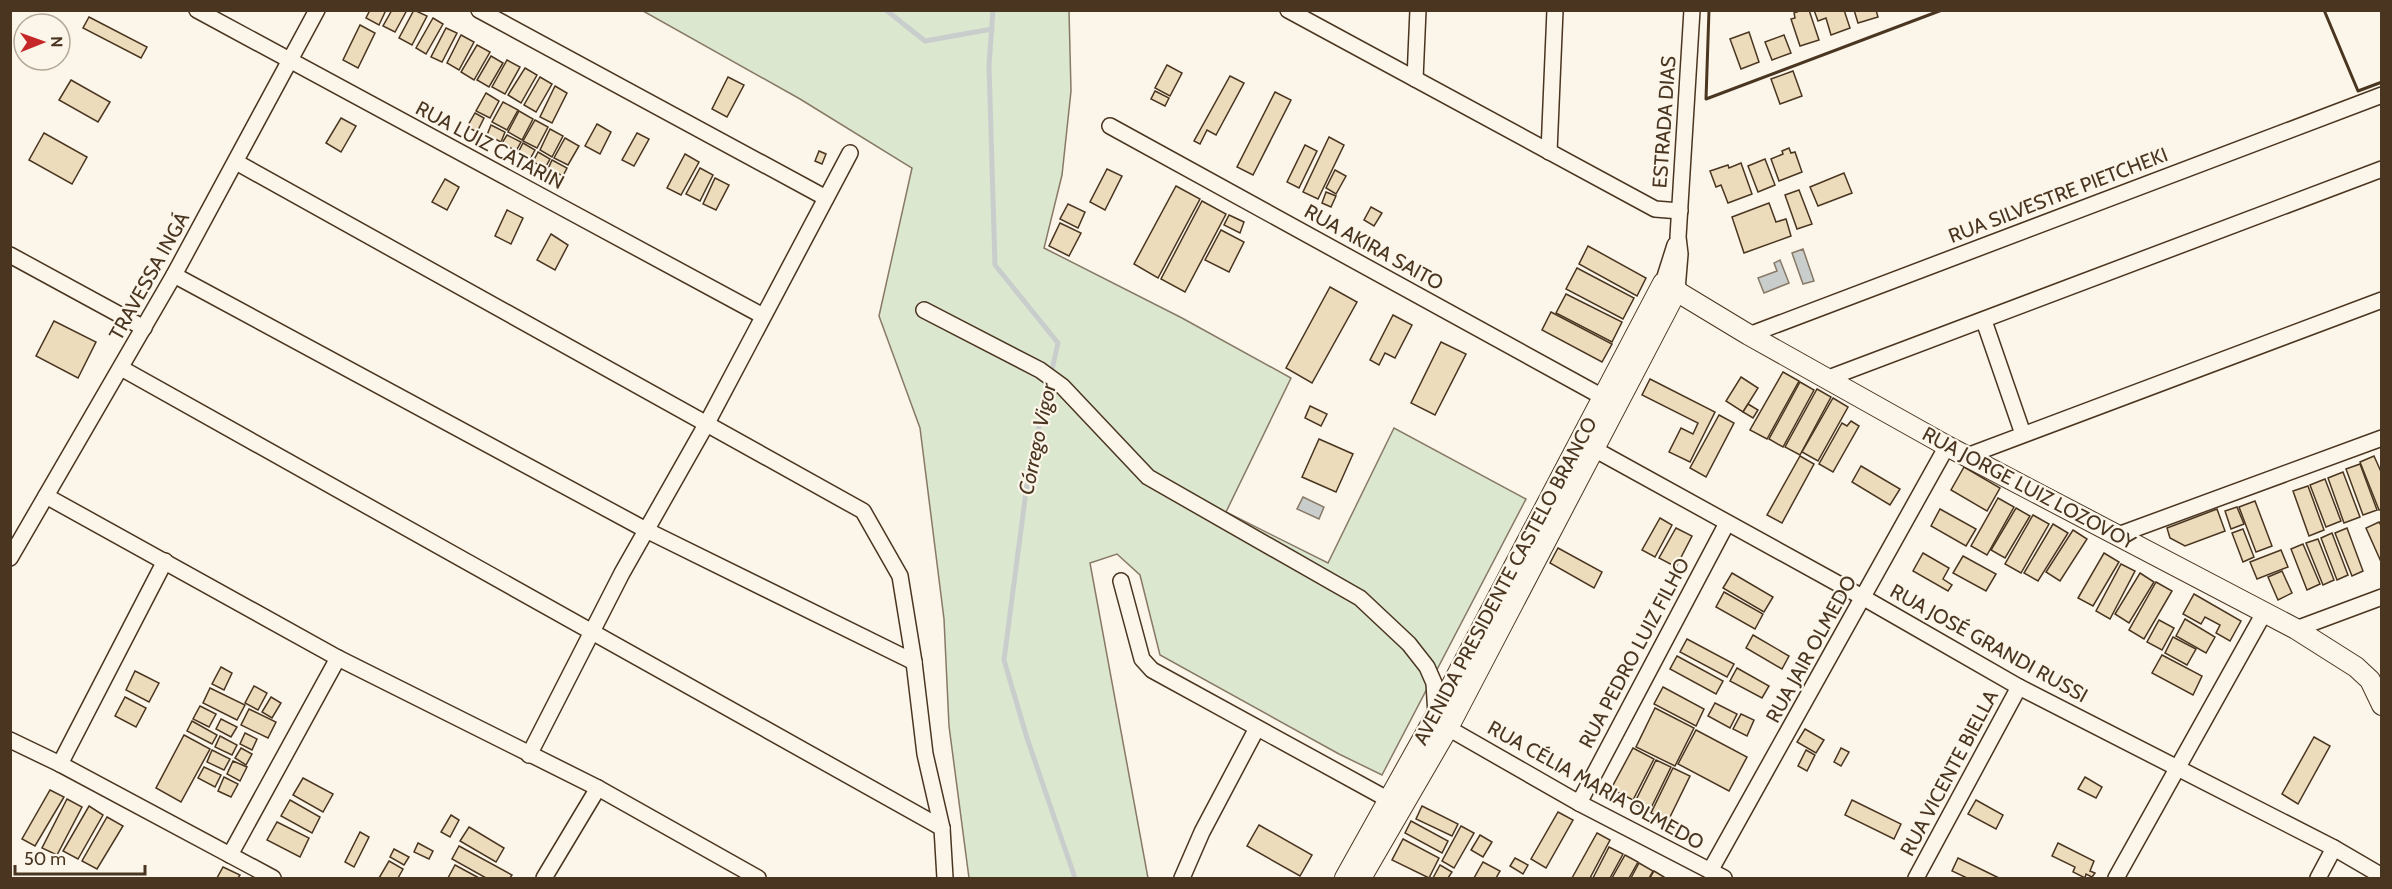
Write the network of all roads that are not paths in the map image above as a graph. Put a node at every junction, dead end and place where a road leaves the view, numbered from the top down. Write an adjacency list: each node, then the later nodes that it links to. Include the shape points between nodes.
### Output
1 (197, 10): 8 (street, RUA LUIZ CATARIN)
2 (316, 10): 8 (street, TRAVESSA INGÁ)
3 (479, 10): 16 (street)
4 (1288, 10): 9 (street)
5 (1418, 10): 9 (street)
6 (1555, 10): 12 (street)
7 (1692, 10): 17 (street, ESTRADA DIAS)
8 (290, 61): 14 (street, TRAVESSA INGÁ); 23 (street, RUA LUIZ CATARIN)
9 (1415, 79): 12 (street)
10 (2382, 94): 26 (street, RUA SILVESTRE PIETCHEKI)
11 (1110, 126): 29 (street, RUA AKIRA SAITO)
12 (1550, 152): 17 (street, via 1655,209)
13 (850, 153): 16 (street)
14 (236, 162): 19 (street, TRAVESSA INGÁ); 30 (street)
15 (2382, 169): 24 (street)
16 (826, 198): 23 (street)
17 (1680, 210): 20 (street, ESTRADA DIAS)
18 (10, 255): 25 (street)
19 (174, 275): 25 (street, TRAVESSA INGÁ); 38 (street)
20 (1670, 286): 26 (street, RUA JORGE LUIZ LOZOVOY); 29 (street, AVENIDA PRESIDENTE CASTELO BRANCO)
21 (2382, 300): 31 (street)
22 (924, 310): 52 (street, via 1040,370 1062,386 1148,477 1360,598 1409,644 1427,667)
23 (763, 316): 30 (street)
24 (1984, 321): 28 (street); 31 (street)
25 (144, 328): 27 (street, TRAVESSA INGÁ)
26 (1749, 335): 28 (street, RUA JORGE LUIZ LOZOVOY)
27 (121, 368): 36 (street, TRAVESSA INGÁ); 47 (street)
28 (1826, 380): 34 (street, RUA JORGE LUIZ LOZOVOY)
29 (1610, 401): 33 (street, AVENIDA PRESIDENTE CASTELO BRANCO)
30 (707, 423): 38 (street); 49 (street, via 863,511 900,576)
31 (2023, 434): 35 (street)
32 (2382, 438): 39 (street)
33 (1587, 445): 37 (street, RUA JOSÉ GRANDI RUSSI); 52 (street, AVENIDA PRESIDENTE CASTELO BRANCO)
34 (1947, 446): 35 (street, RUA JORGE LUIZ LOZOVOY); 43 (street, RUA JAIR OLMEDO)
35 (1967, 456): 39 (street, RUA JORGE LUIZ LOZOVOY)
36 (45, 496): 40 (street, TRAVESSA INGÁ); 41 (street)
37 (1727, 523): 43 (street, RUA JOSÉ GRANDI RUSSI); 60 (street, RUA PEDRO LUIZ FILHO)
38 (646, 530): 47 (street); 49 (street)
39 (2118, 535): 45 (street, RUA JORGE LUIZ LOZOVOY)
40 (10, 558)
41 (165, 561): 48 (street); 56 (street)
42 (1120, 581): 53 (street, via 1143,659 1152,670)
43 (1864, 597): 50 (street, RUA JOSÉ GRANDI RUSSI); 64 (street, RUA JAIR OLMEDO)
44 (2382, 597): 46 (street)
45 (2264, 613): 46 (street, RUA JORGE LUIZ LOZOVOY); 57 (street)
46 (2296, 629): 51 (street, RUA JORGE LUIZ LOZOVOY, via 2356,667 2370,680)
47 (594, 632): 55 (street); 61 (street)
48 (338, 658): 55 (street); 63 (street)
49 (914, 662): 61 (street, via 925,754)
50 (2019, 687): 57 (street, RUA JOSÉ GRANDI RUSSI); 73 (street, RUA VICENTE BIELLA)
51 (2382, 705)
52 (1442, 722): 59 (street, AVENIDA PRESIDENTE CASTELO BRANCO); 60 (street, RUA CÉLIA MARIA OLMEDO); 66 (street, AVENIDA PRESIDENTE CASTELO BRANCO)
53 (1257, 728): 59 (street); 71 (street)
54 (10, 740): 56 (street)
55 (529, 755): 58 (street)
56 (60, 764): 63 (street)
57 (2176, 768): 62 (street, RUA JOSÉ GRANDI RUSSI); 74 (street)
58 (598, 788): 68 (street); 69 (street)
59 (1389, 800): 66 (street, AVENIDA PRESIDENTE CASTELO BRANCO)
60 (1579, 803): 64 (street, RUA CÉLIA MARIA OLMEDO)
61 (942, 828): 70 (street)
62 (2334, 848): 65 (street, RUA JOSÉ GRANDI RUSSI); 75 (street)
63 (230, 855): 67 (street)
64 (1710, 871): 72 (street, RUA CÉLIA MARIA OLMEDO)
65 (2382, 876)
66 (1356, 877)
67 (273, 879)
68 (544, 879)
69 (758, 879)
70 (945, 879)
71 (1182, 879)
72 (1724, 879)
73 (1916, 879)
74 (2116, 879)
75 (2318, 879)

